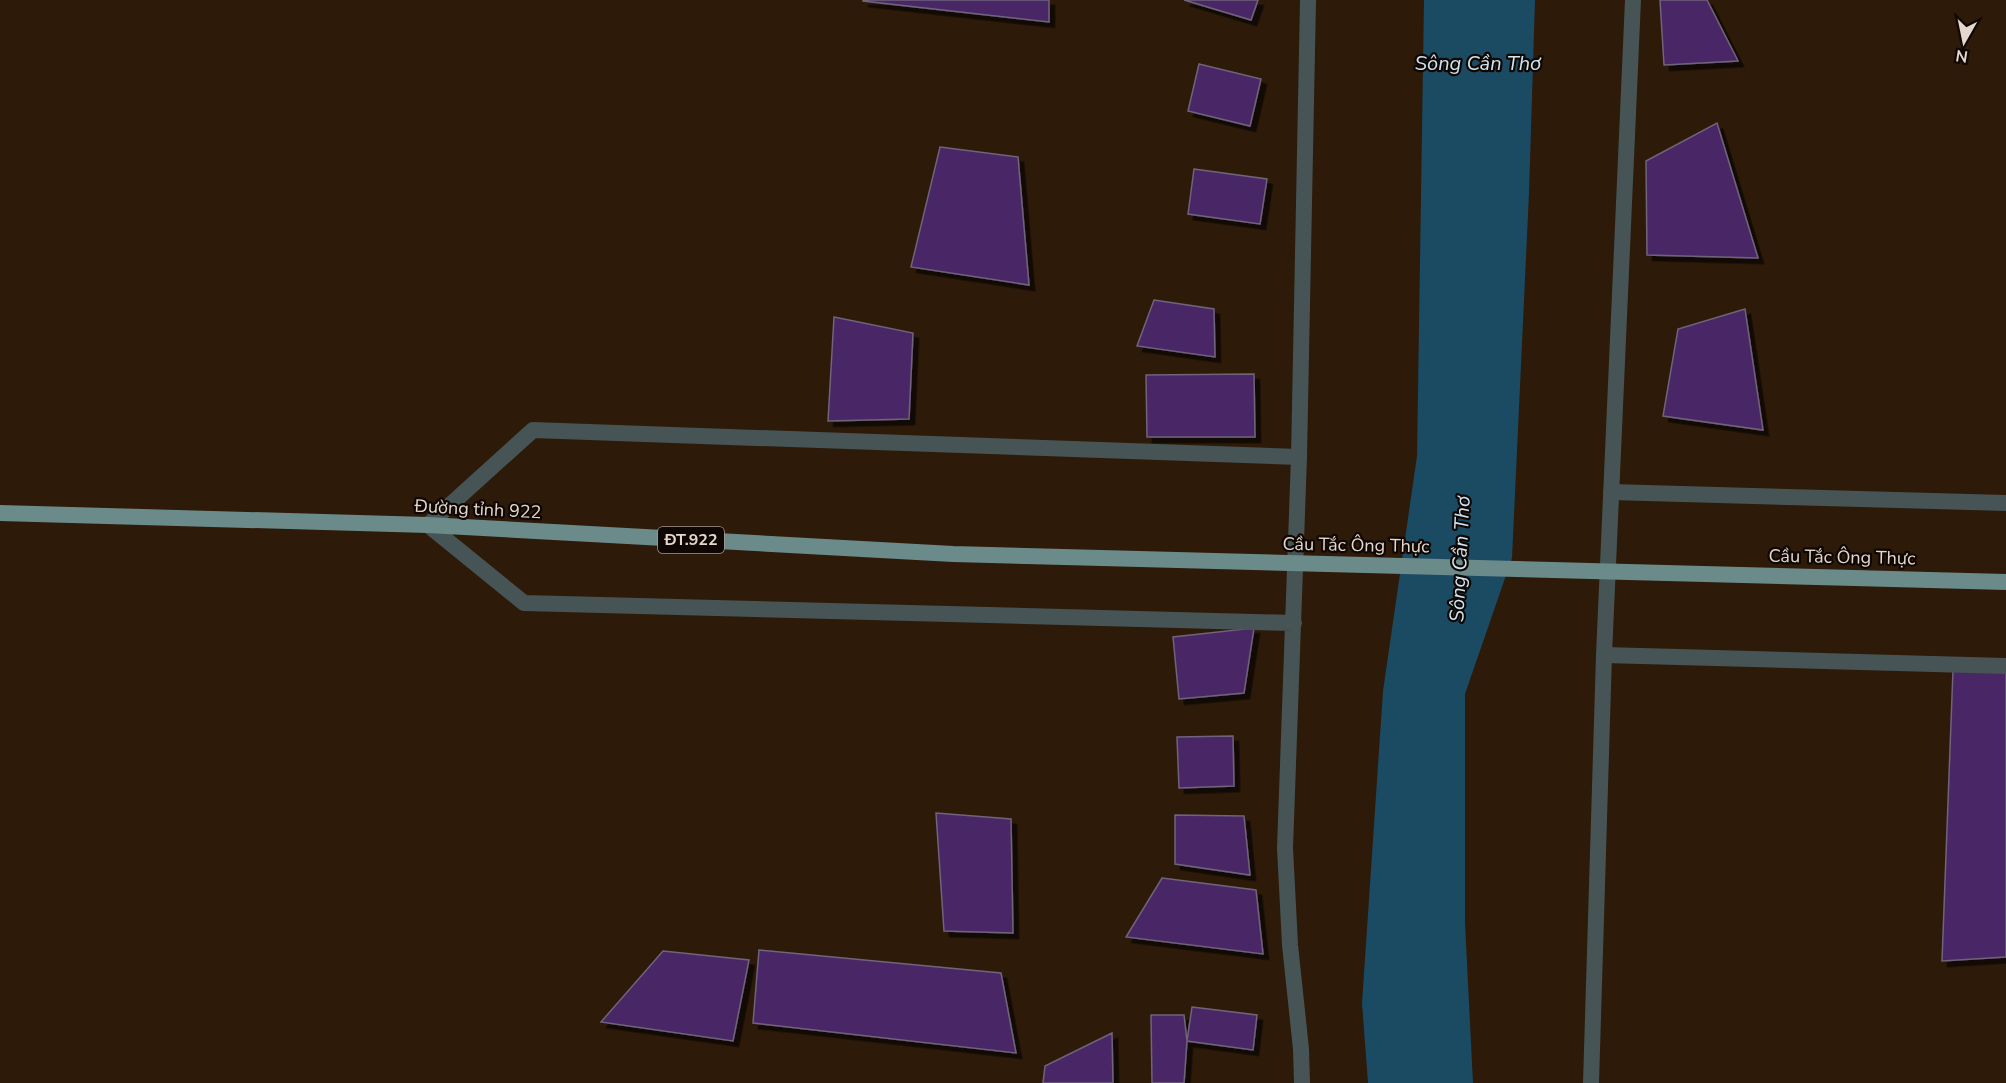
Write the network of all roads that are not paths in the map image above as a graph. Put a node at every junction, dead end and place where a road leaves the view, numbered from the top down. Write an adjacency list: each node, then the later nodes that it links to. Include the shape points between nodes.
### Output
1 (1308, 0): 3 (street)
2 (1633, 0): 4 (street)
3 (1299, 457): 7 (street, via 533,430); 10 (street)
4 (1611, 492): 5 (street); 11 (street)
5 (2006, 503)
6 (0, 513): 7 (main road, Đường tỉnh 922 / ĐT.922)
7 (428, 525): 8 (main road, Đường tỉnh 922 / ĐT.922); 10 (street, via 524,603)
8 (953, 554): 9 (main road, Cầu Tắc Ông Thực / ĐT.922)
9 (2006, 582)
10 (1294, 623): 13 (street, via 1285,848)
11 (1604, 655): 12 (street); 14 (street)
12 (2006, 666)
13 (1302, 1083)
14 (1591, 1083)

